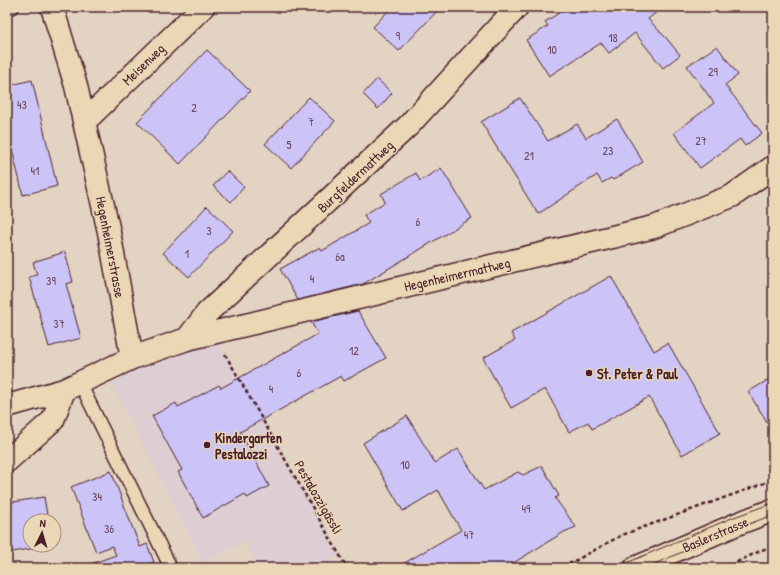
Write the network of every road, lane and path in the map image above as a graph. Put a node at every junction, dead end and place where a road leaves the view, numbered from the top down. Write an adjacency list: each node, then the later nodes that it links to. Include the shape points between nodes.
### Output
1 (13, 7): 5 (lane)
2 (52, 7): 6 (street, Hegenheimerstrasse)
3 (203, 7): 6 (street, Meisenweg)
4 (517, 7): 9 (street, Burgfeldermattweg, via 408,126 207,313)
5 (7, 9)
6 (84, 122): 10 (street, Hegenheimerstrasse, via 109,232)
7 (773, 167): 8 (street, Hegenheimermattweg, via 732,196 654,227)
8 (213, 333): 9 (street, Hegenheimermattweg); 18 (path, Pestalozzigässli)
9 (187, 339): 10 (street, Hegenheimermattweg)
10 (132, 358): 11 (street)
11 (72, 387): 12 (street); 13 (street, via 53,420); 17 (lane)
12 (7, 406)
13 (7, 461)
14 (773, 480): 19 (path, via 622,535)
15 (773, 510): 20 (street, Baslerstrasse)
16 (773, 545): 21 (path)
17 (171, 568)
18 (348, 568)
19 (562, 568)
20 (634, 568)
21 (724, 568)

